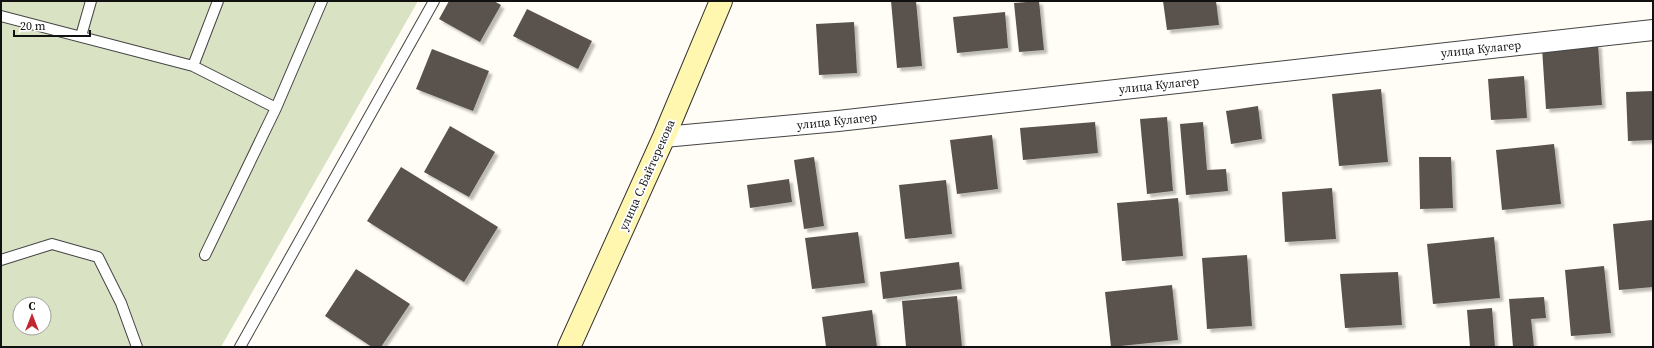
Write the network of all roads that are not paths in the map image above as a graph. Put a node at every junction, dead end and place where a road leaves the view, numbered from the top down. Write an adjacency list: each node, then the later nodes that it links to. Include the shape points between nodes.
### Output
1 (91, 1): 8 (lane)
2 (218, 1): 9 (lane)
3 (322, 1): 10 (lane)
4 (434, 1): 15 (lane)
5 (721, 1): 11 (main road, улица С.Байтерекова)
6 (1, 16): 8 (lane)
7 (1653, 30): 11 (street, улица Кулагер, via 838,121)
8 (81, 36): 9 (lane)
9 (193, 66): 10 (lane)
10 (276, 108): 12 (lane)
11 (664, 137): 16 (main road, улица С.Байтерекова)
12 (205, 255)
13 (1, 260): 14 (lane, via 52,244 98,257 121,303)
14 (137, 347)
15 (240, 347)
16 (569, 347)

